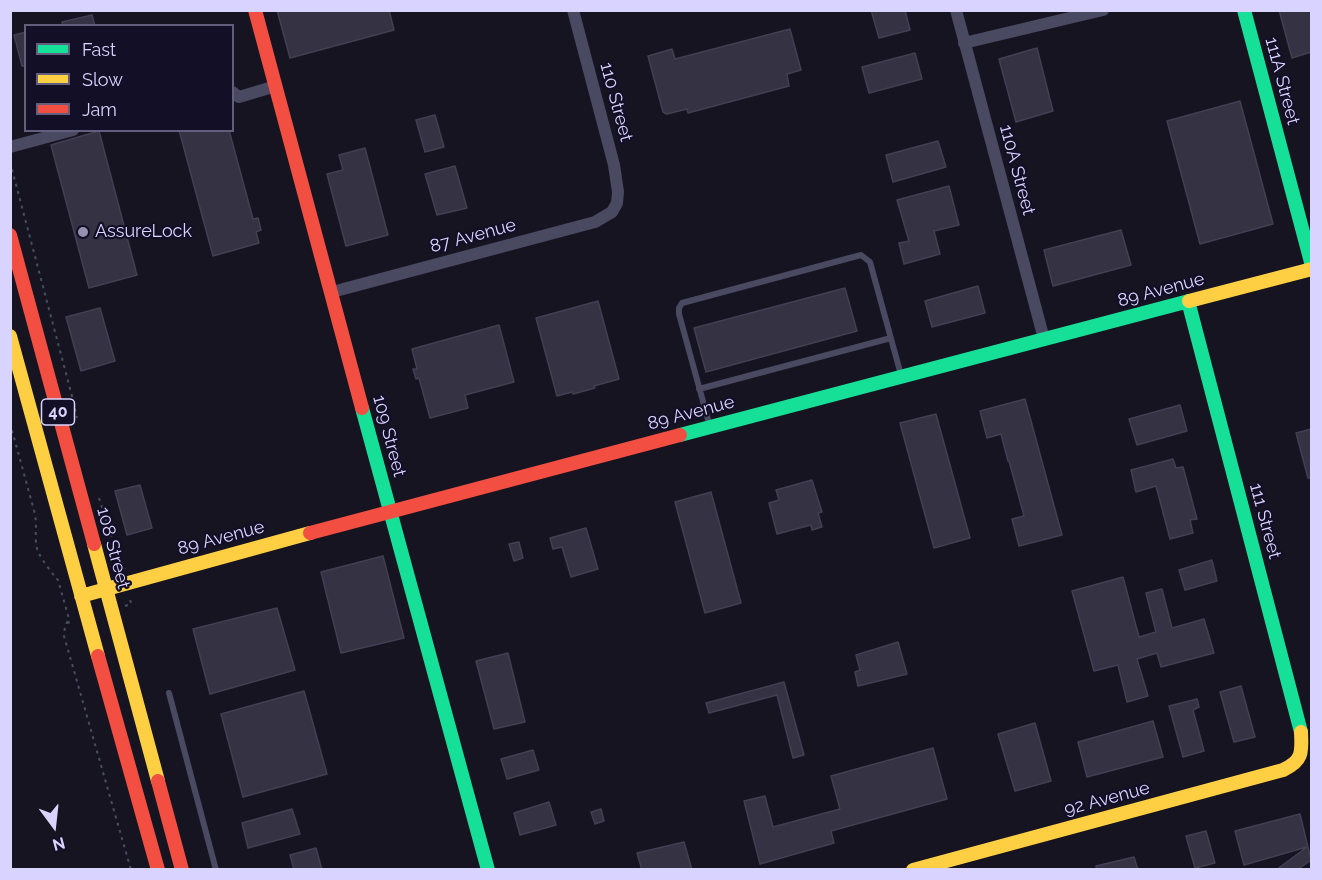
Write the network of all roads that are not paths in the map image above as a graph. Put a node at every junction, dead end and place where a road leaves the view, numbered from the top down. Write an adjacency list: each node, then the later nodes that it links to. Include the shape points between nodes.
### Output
1 (255, 10): 7 (street, 109 Street)
2 (573, 10): 11 (street, 110 Street, via 614,165)
3 (956, 10): 6 (street, 110A Street)
4 (1103, 10): 6 (street)
5 (1244, 10): 13 (street, 111A Street)
6 (964, 43): 18 (street, 110A Street)
7 (276, 86): 8 (street, via 239,97); 14 (street, 109 Street)
8 (234, 93)
9 (66, 132): 10 (street)
10 (10, 147)
11 (617, 203): 14 (street, 87 Avenue, via 612,212 595,222)
12 (10, 235): 23 (street, 108 Street / 40)
13 (1311, 267): 15 (street, 89 Avenue)
14 (332, 292): 22 (street, 109 Street)
15 (1188, 301): 18 (street, 89 Avenue); 26 (street, 111 Street, via 1300,730)
16 (10, 336): 24 (street, 40)
17 (891, 338): 19 (lane); 20 (lane); 20 (lane, via 870,262 861,255 682,303 679,314)
18 (1044, 339): 19 (street, 89 Avenue)
19 (902, 376): 21 (street, 89 Avenue)
20 (699, 389): 21 (lane)
21 (710, 427): 22 (street, 89 Avenue)
22 (390, 512): 23 (street, 89 Avenue); 30 (street, 109 Street)
23 (105, 589): 24 (street, 89 Avenue); 28 (street, 108 Street / 40)
24 (81, 596): 27 (street, 40)
25 (169, 693): 29 (lane)
26 (1302, 751): 31 (street, 92 Avenue, via 1293,766 1283,770)
27 (158, 870)
28 (182, 870)
29 (216, 870)
30 (488, 870)
31 (913, 870)

